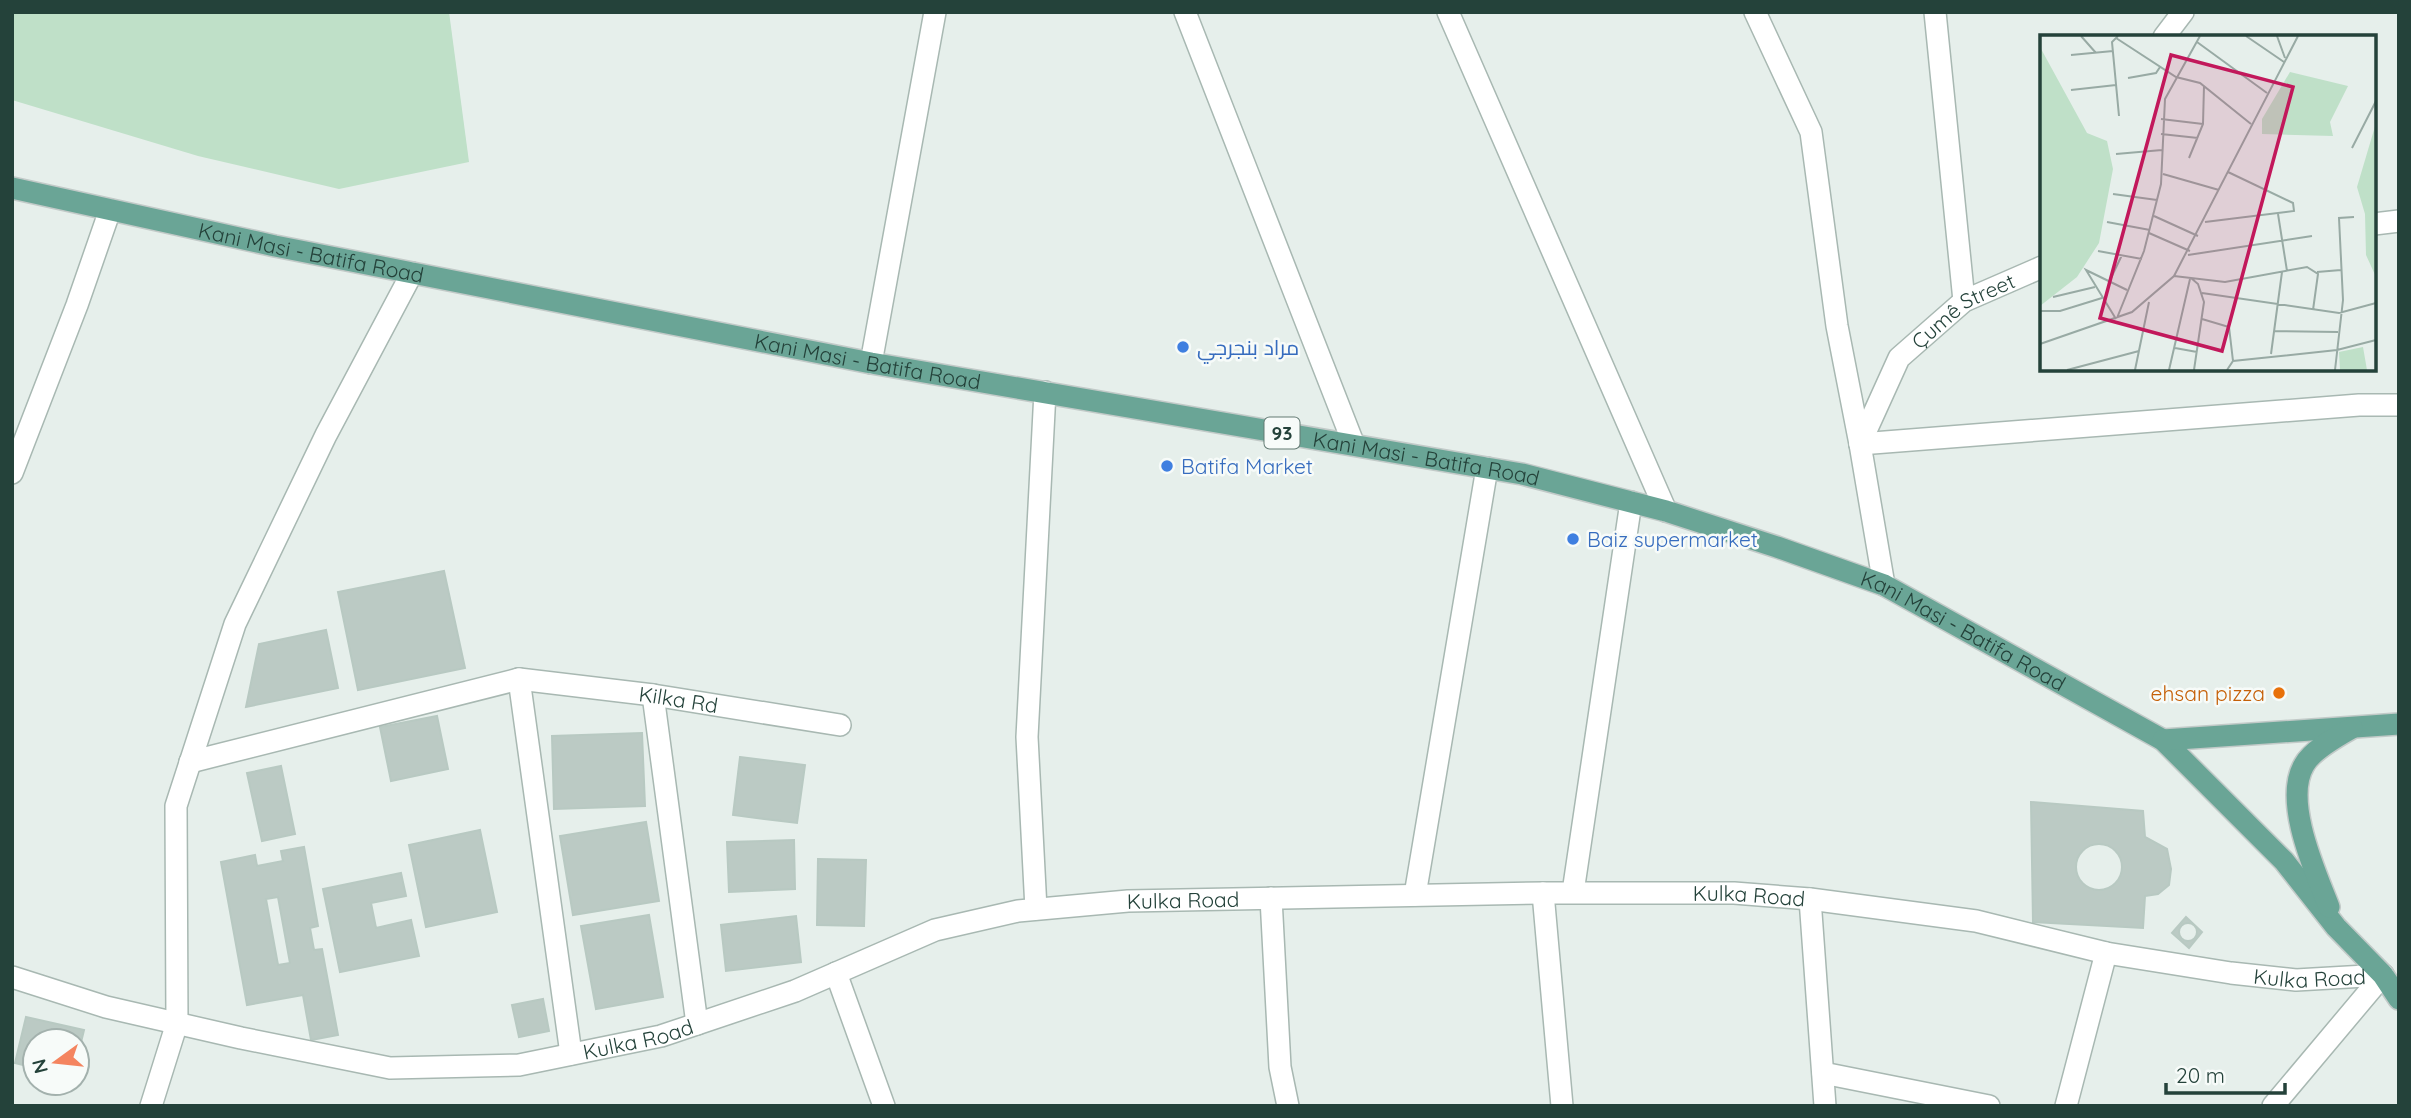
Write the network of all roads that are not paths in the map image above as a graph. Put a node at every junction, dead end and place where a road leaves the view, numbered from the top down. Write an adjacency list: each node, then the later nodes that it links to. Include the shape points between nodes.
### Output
1 (935, 12): 15 (street)
2 (1185, 12): 19 (street)
3 (1448, 12): 23 (street)
4 (1755, 12): 18 (street, via 1811,132 1837,326)
5 (1935, 12): 14 (street)
6 (2183, 12): 7 (street)
7 (2166, 35)
8 (12, 188): 9 (main road, Kani Masi - Batifa Road / 93)
9 (110, 211): 13 (main road, Kani Masi - Batifa Road / 93); 21 (street)
10 (2399, 221): 11 (street)
11 (2376, 224)
12 (2040, 268): 14 (street, Çumê Street)
13 (412, 273): 15 (main road, Kani Masi - Batifa Road / 93); 31 (street, via 326,435 235,624)
14 (1964, 301): 18 (street, Çumê Street, via 1899,358)
15 (871, 363): 16 (main road, Kani Masi - Batifa Road / 93)
16 (1045, 392): 19 (main road, Kani Masi - Batifa Road / 93); 37 (street, via 1027,737)
17 (2399, 405): 18 (street)
18 (1860, 444): 24 (street)
19 (1354, 445): 20 (main road, Kani Masi - Batifa Road / 93)
20 (1488, 468): 22 (main road, Kani Masi - Batifa Road / 93); 34 (street)
21 (12, 473)
22 (1631, 502): 23 (main road, Kani Masi - Batifa Road / 93); 32 (street)
23 (1666, 511): 24 (main road, Kani Masi - Batifa Road / 93)
24 (1884, 585): 30 (main road, Kani Masi - Batifa Road / 93)
25 (519, 679): 26 (street, Kilka Rd); 31 (street); 46 (street)
26 (653, 695): 28 (street, Kilka Rd); 45 (street)
27 (2399, 724): 29 (main road)
28 (840, 725)
29 (2354, 727): 30 (main road); 38 (main road, via 2304,764 2295,795 2306,848)
30 (2163, 740): 38 (main road, Kani Masi - Batifa Road / 93, via 2284,861)
31 (190, 762): 44 (street, via 176,806)
32 (1573, 892): 33 (street, Kulka Road); 36 (street, Kulka Road, via 1734,893)
33 (1543, 893): 34 (street, Kulka Road); 51 (street)
34 (1415, 895): 35 (street, Kulka Road)
35 (1270, 898): 37 (street, Kulka Road, via 1128,901); 50 (street, via 1280,1067)
36 (1810, 899): 39 (street, Kulka Road, via 1976,921); 47 (street)
37 (1035, 909): 40 (street, Kulka Road, via 935,930)
38 (2336, 927): 41 (main road, Kani Masi - Batifa Road / 93)
39 (2106, 953): 41 (street, Kulka Road, via 2296,980); 54 (street)
40 (836, 973): 45 (street, Kulka Road); 49 (street)
41 (2383, 975): 43 (main road, Kani Masi - Batifa Road / 93); 55 (street)
42 (12, 977): 44 (street, Kulka Road, via 106,1007)
43 (2399, 999)
44 (177, 1023): 46 (street, Kulka Road, via 390,1068 519,1065); 48 (street)
45 (697, 1024): 46 (street, Kulka Road)
46 (571, 1054)
47 (1823, 1073): 52 (street); 53 (street)
48 (151, 1106)
49 (884, 1106)
50 (1287, 1106)
51 (1562, 1106)
52 (1825, 1106)
53 (1989, 1106)
54 (2066, 1106)
55 (2273, 1106)

